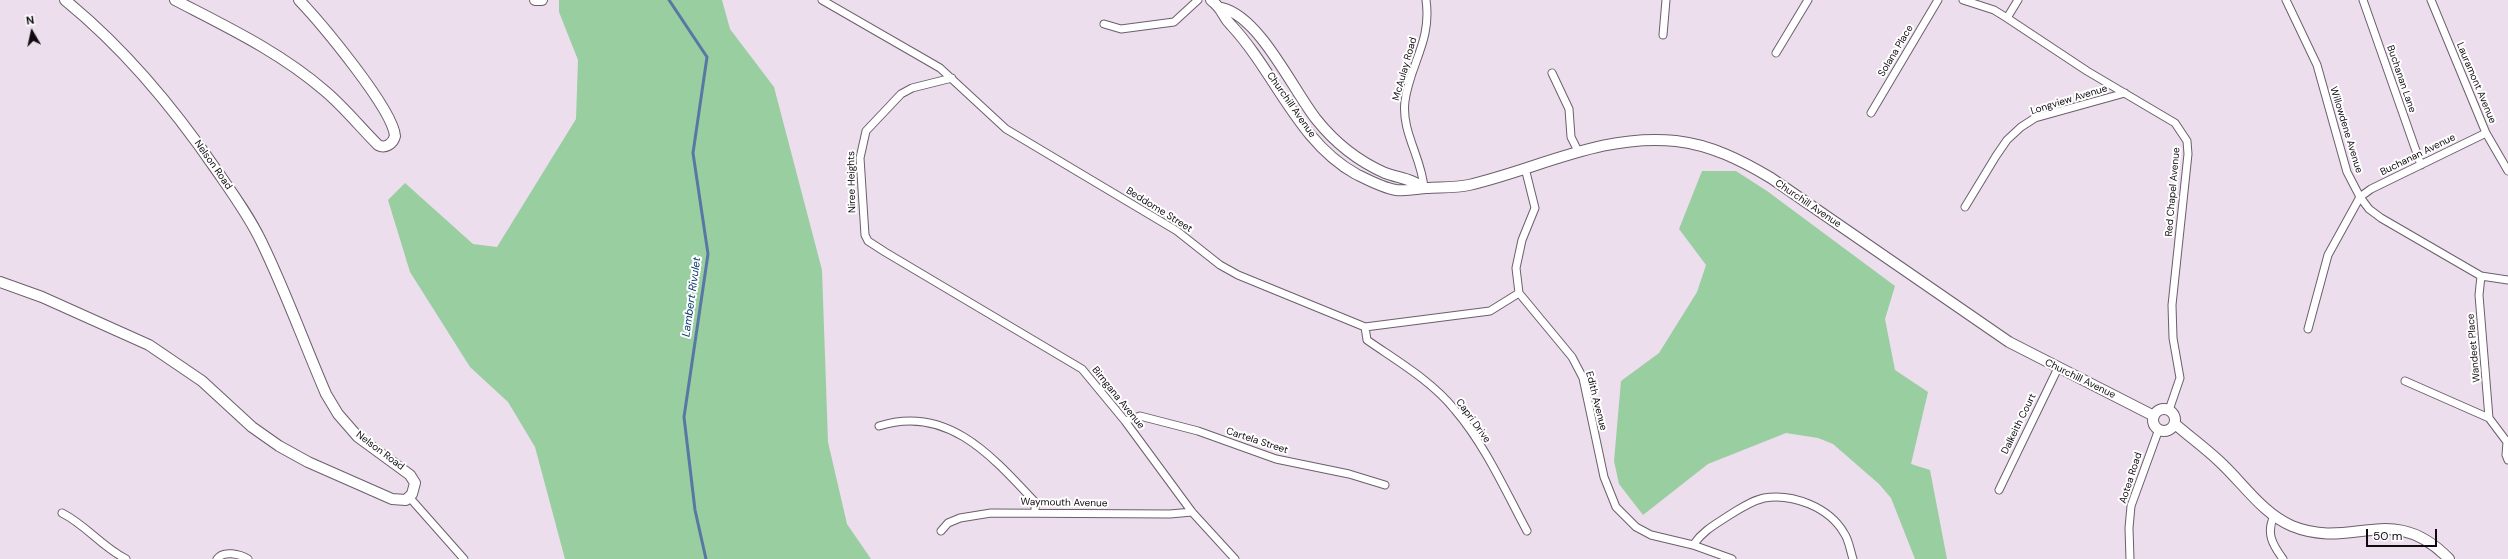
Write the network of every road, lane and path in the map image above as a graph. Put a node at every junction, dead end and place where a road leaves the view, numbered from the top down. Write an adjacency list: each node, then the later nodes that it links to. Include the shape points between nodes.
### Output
1 (65, 0): 55 (street, Nelson Road, via 132,64 178,114 193,135 232,192 261,241 326,394 338,414 358,437 410,475 415,487)
2 (175, 0): 3 (street, via 235,30 277,55 325,91 378,145 383,147 390,144 395,132 385,113 338,45)
3 (299, 0)
4 (535, 0): 5 (street)
5 (542, 0)
6 (822, 0): 24 (street, Beddome Street, via 940,68)
7 (1198, 0): 20 (street, via 1174,22 1121,29)
8 (1211, 0): 18 (street, Churchill Avenue)
9 (1426, 0): 32 (street, McAulay Road, via 1428,14 1424,42 1409,85 1405,113)
10 (1666, 0): 21 (street)
11 (1808, 0): 22 (street)
12 (1938, 0): 26 (street, Solana Place)
13 (1963, 0): 19 (street, Red Chapel Avenue, via 1994,10)
14 (2018, 0): 19 (street)
15 (2286, 0): 33 (street, Willowdene Avenue, via 2317,65 2347,172)
16 (2363, 0): 29 (street, Buchanan Lane)
17 (2431, 0): 27 (street, Lauramont Avenue)
18 (1222, 8): 32 (street, Churchill Avenue, via 1231,10 1261,38 1316,120 1340,145 1367,164 1416,181); 32 (street, Churchill Avenue, via 1230,24 1250,45 1307,130 1333,158 1355,173 1395,190 1413,191)
19 (2008, 18): 25 (street, Red Chapel Avenue)
20 (1104, 24)
21 (1663, 35)
22 (1776, 53)
23 (1552, 72): 28 (street, via 1569,109 1571,137)
24 (952, 78): 35 (street, Niree Heights, via 912,88 901,94 866,131 860,158 863,220); 40 (street, Beddome Street, via 1006,129 1177,232 1220,265 1238,275)
25 (2125, 93): 34 (street, Longview Avenue, via 2035,118 2021,127 2007,140); 44 (street, Red Chapel Avenue, via 2175,123 2187,141 2188,154 2172,317 2180,378)
26 (1871, 113)
27 (2486, 133): 29 (street, Buchanan Avenue); 31 (street, Lauramont Avenue)
28 (1578, 151): 30 (street, Churchill Avenue); 42 (street, Churchill Avenue, via 1634,140 1676,141 1717,150 1739,159 1803,200 1982,325)
29 (2421, 165): 33 (street, Buchanan Avenue)
30 (1525, 168): 32 (street, Churchill Avenue, via 1468,185); 39 (street, via 1535,208 1522,240 1516,268)
31 (2508, 171)
32 (1424, 188)
33 (2360, 197): 36 (street, Willowdene Avenue, via 2369,209 2381,218); 41 (street, via 2328,255)
34 (1965, 207)
35 (868, 241): 47 (street, Birngana Avenue, via 1071,361 1091,379)
36 (2481, 276): 37 (street); 46 (street, Wandeet Place, via 2479,295)
37 (2508, 280)
38 (0, 282): 55 (street, via 42,297 149,345 202,381 252,427 308,462 392,499 402,501)
39 (1518, 293): 40 (street, Beddome Street, via 1490,311); 62 (street, Edith Avenue, via 1572,357 1583,378 1604,477 1616,507 1636,527 1651,535)
40 (1365, 327): 60 (street, Capri Drive, via 1367,340 1435,389 1455,409 1474,436)
41 (2308, 329)
42 (2058, 368): 45 (street, Churchill Avenue); 54 (street, Dalkeith Court)
43 (2405, 381): 46 (street)
44 (2169, 410): 45 (street, via 2159,410); 48 (street, via 2175,417)
45 (2154, 416): 50 (street, via 2154,423)
46 (2489, 418): 51 (street)
47 (1125, 421): 53 (street, Cartela Street, via 1140,416 1198,431 1276,459 1350,474); 58 (street, Birngana Avenue)
48 (2175, 424): 50 (street, via 2166,431); 59 (street, via 2220,462)
49 (879, 426): 57 (street, via 906,419 934,422 946,427 988,454 1001,466 1035,502)
50 (2159, 429): 70 (street, Aotea Road, via 2131,506 2128,528)
51 (2508, 442): 52 (street)
52 (2508, 460)
53 (1385, 485)
54 (1999, 490)
55 (410, 498): 66 (street)
56 (62, 512): 63 (street, via 77,520 116,554)
57 (1035, 512): 58 (street, Waymouth Avenue); 61 (street, Waymouth Avenue, via 972,514 948,523)
58 (1192, 512): 67 (street, Birngana Avenue)
59 (2274, 516): 71 (street, via 2269,532); 72 (street, via 2290,525 2318,534 2330,535 2382,528 2402,530 2423,537)
60 (1527, 530)
61 (941, 531)
62 (1693, 545): 68 (street, Edith Avenue); 69 (street, via 1704,531 1745,506 1763,498 1780,497 1798,499 1834,520 1845,534)
63 (126, 559)
64 (217, 559): 65 (street, via 228,554)
65 (248, 559)
66 (464, 559)
67 (1235, 559)
68 (1732, 559)
69 (1853, 559)
70 (2130, 559)
71 (2282, 559)
72 (2449, 559)

